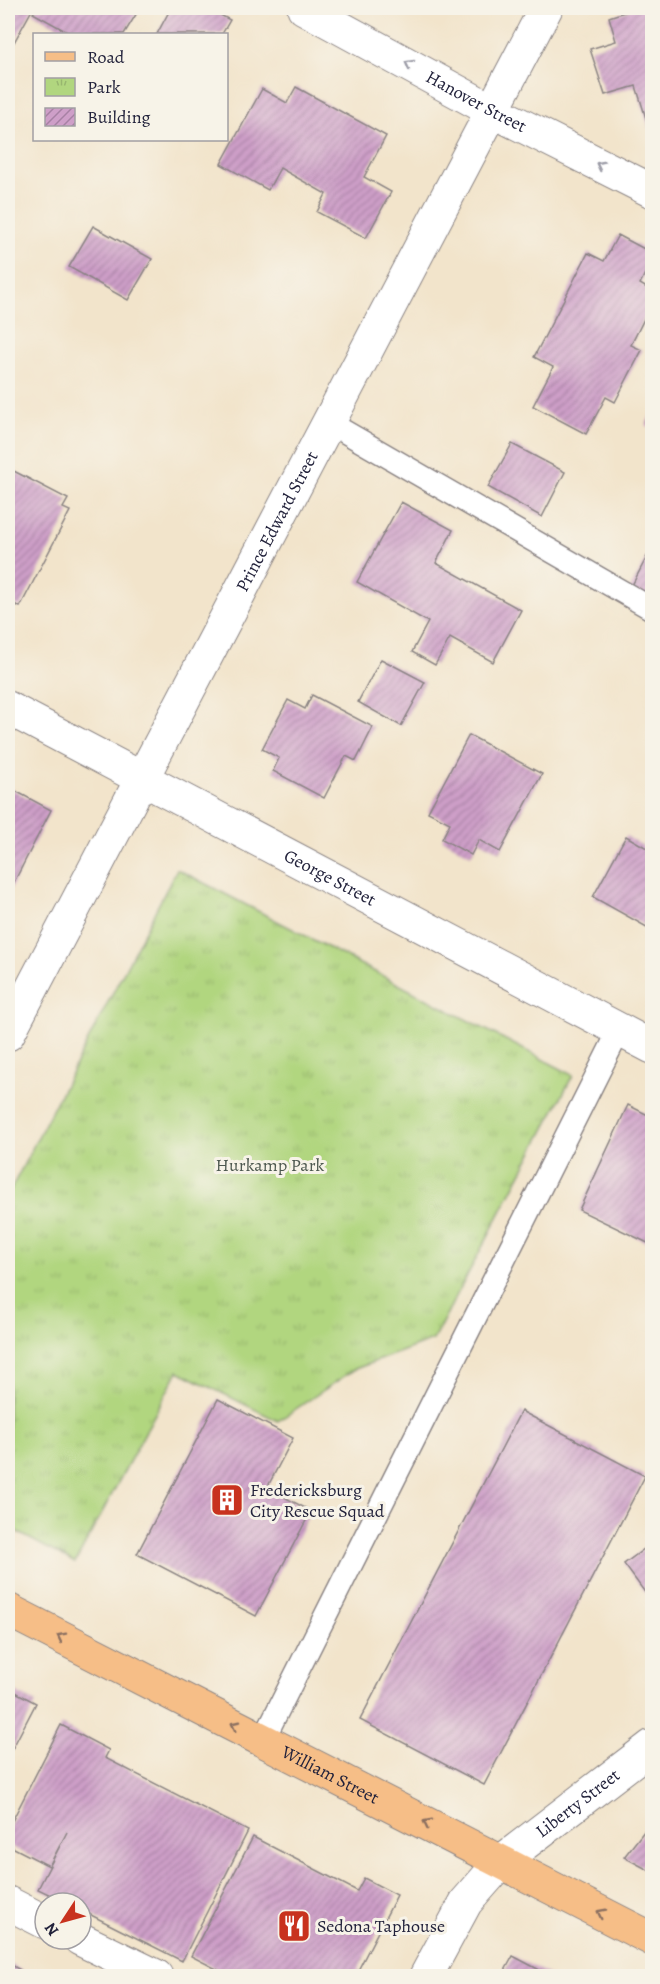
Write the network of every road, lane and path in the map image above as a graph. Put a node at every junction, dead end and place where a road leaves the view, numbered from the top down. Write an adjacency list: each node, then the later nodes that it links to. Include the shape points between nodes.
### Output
1 (304, 8): 3 (street, Hanover Street, one-way to 1)
2 (546, 8): 3 (street, Prince Edward Street)
3 (493, 111): 4 (street, Hanover Street, one-way to 3); 5 (street, Prince Edward Street)
4 (652, 191)
5 (328, 422): 6 (lane); 8 (street, Prince Edward Street)
6 (652, 609)
7 (8, 708): 8 (street, George Street)
8 (141, 778): 9 (street, George Street); 10 (street, Prince Edward Street)
9 (619, 1031): 11 (street, George Street); 13 (lane)
10 (8, 1034)
11 (652, 1047)
12 (8, 1610): 13 (main road, William Street, one-way to 12)
13 (263, 1740): 15 (main road, William Street, one-way to 13)
14 (652, 1746): 15 (street, Liberty Street)
15 (502, 1861): 18 (main road, William Street, one-way to 15); 21 (street, Liberty Street, via 466,1902)
16 (8, 1903): 17 (street)
17 (33, 1916)
18 (652, 1939)
19 (93, 1946): 20 (street)
20 (156, 1977)
21 (426, 1977)

